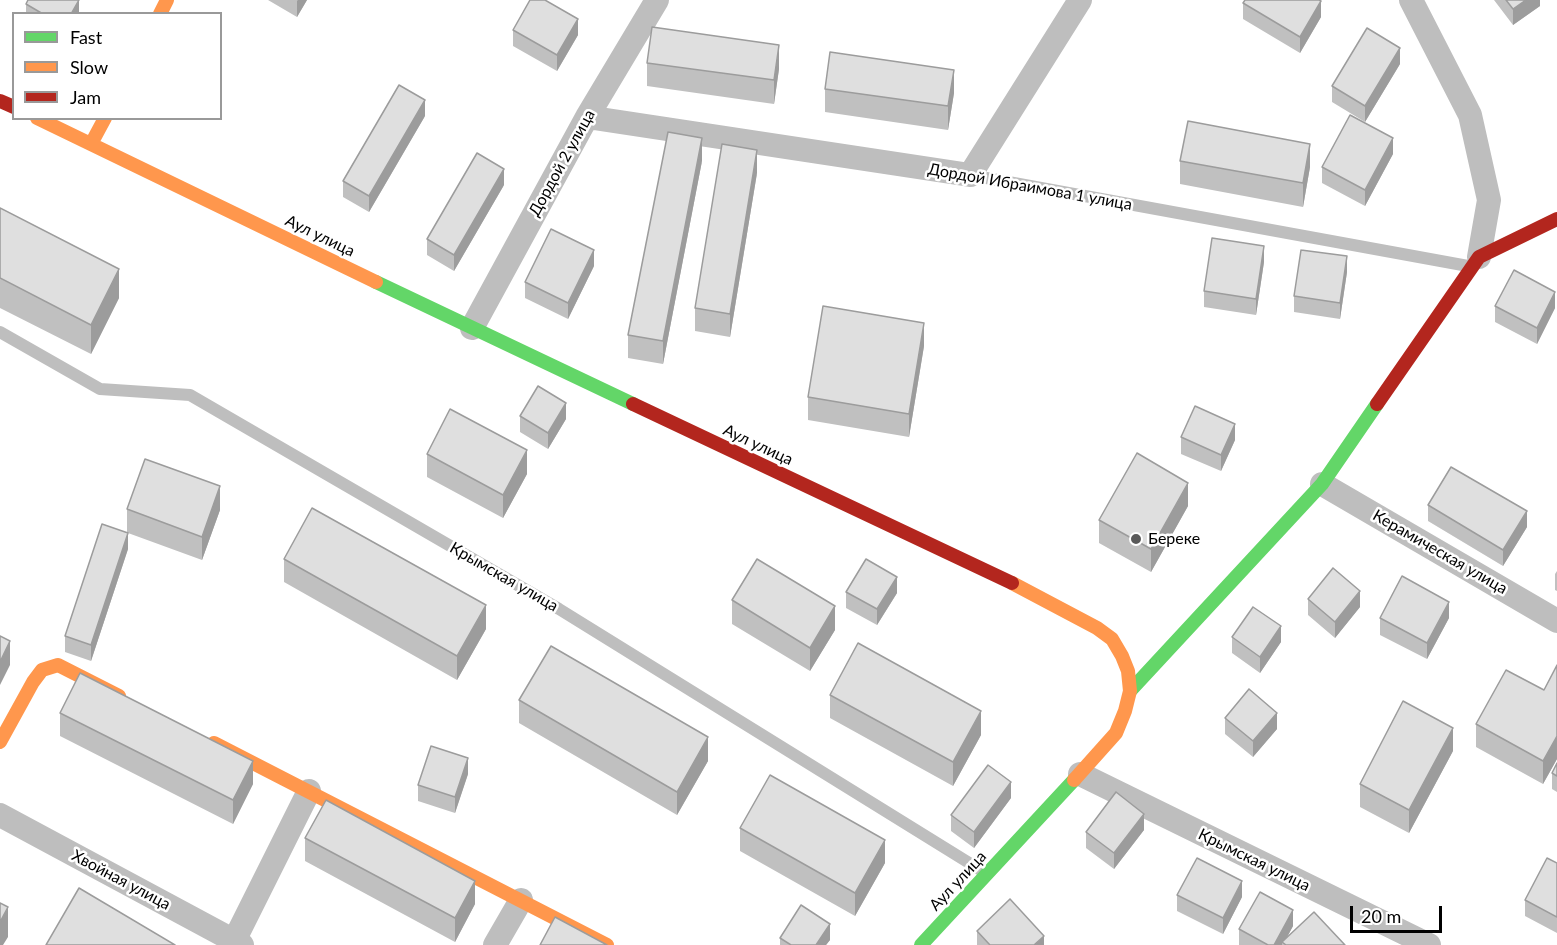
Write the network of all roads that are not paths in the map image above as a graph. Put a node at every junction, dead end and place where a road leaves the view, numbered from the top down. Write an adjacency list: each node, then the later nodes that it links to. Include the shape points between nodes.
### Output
1 (657, 0): 4 (street, Дордой 2 улица)
2 (1080, 0): 8 (street)
3 (1411, 0): 10 (street, via 1470,115 1490,200)
4 (587, 117): 8 (street, Дордой Ибраимова 1 улица); 11 (street, Дордой 2 улица)
5 (41, 120): 7 (main road, Аул улица)
6 (104, 120): 7 (main road)
7 (92, 144): 11 (main road, Аул улица)
8 (970, 175): 10 (lane, Дордой Ибраимова 1 улица)
9 (1557, 219): 10 (main road)
10 (1475, 262): 13 (main road)
11 (472, 328): 15 (main road, Аул улица, via 1015,584 1097,628 1112,639 1122,656)
12 (0, 332): 22 (lane, Крымская улица, via 100,389 190,395 559,609)
13 (1322, 484): 14 (street, Керамическая улица); 15 (main road)
14 (1557, 621)
15 (1130, 691): 19 (main road, Аул улица, via 1116,733)
16 (131, 702): 18 (main road, via 58,665 42,670)
17 (205, 738): 20 (main road)
18 (0, 742)
19 (1080, 774): 22 (main road, Аул улица); 28 (street, Крымская улица)
20 (309, 791): 23 (main road); 24 (street)
21 (0, 815): 24 (street, Хвойная улица)
22 (988, 874): 27 (main road, Аул улица)
23 (521, 900): 25 (street); 26 (main road)
24 (238, 943)
25 (495, 945)
26 (607, 945)
27 (921, 945)
28 (1429, 945)

